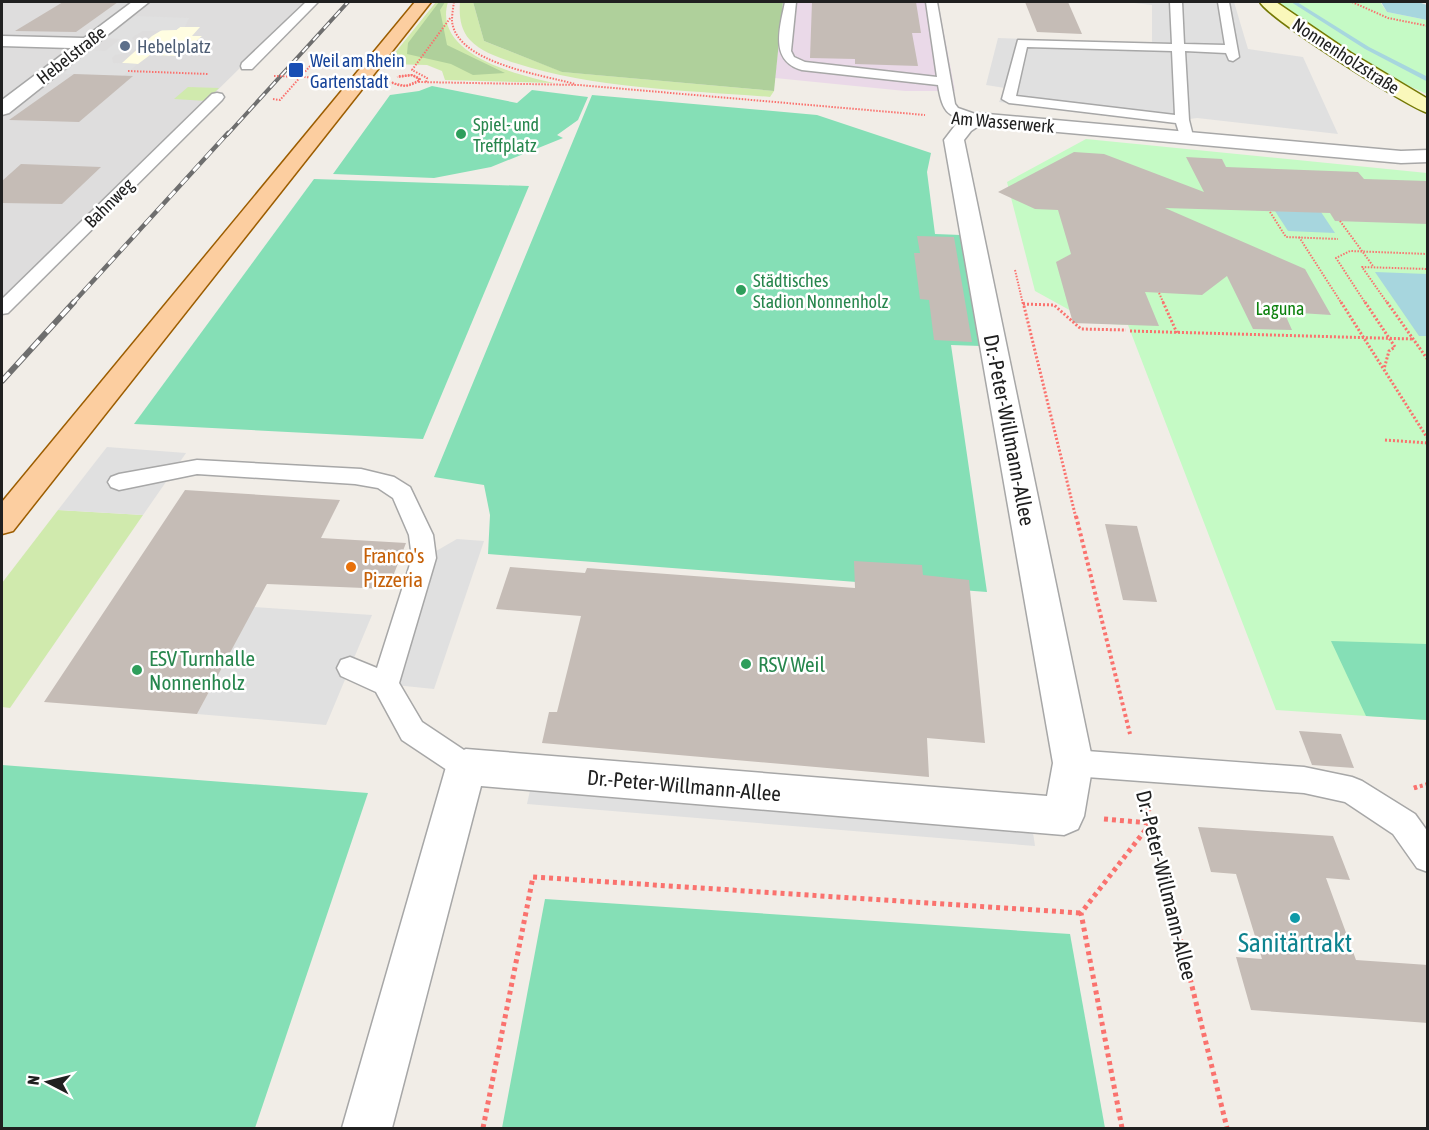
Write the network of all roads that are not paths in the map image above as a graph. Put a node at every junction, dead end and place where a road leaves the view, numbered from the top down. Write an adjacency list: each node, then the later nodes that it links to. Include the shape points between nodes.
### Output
1 (141, 2): 10 (street, Hebelstraße)
2 (312, 2): 12 (lane)
3 (423, 2): 22 (main road)
4 (790, 2): 13 (lane, via 785,51 789,59 819,69)
5 (932, 2): 13 (lane)
6 (1176, 2): 11 (lane)
7 (1224, 2): 11 (lane, via 1232,53)
8 (1267, 2): 15 (street, Nonnenholzstraße, via 1369,74)
9 (2, 41): 10 (street)
10 (86, 43): 16 (street, Hebelstraße)
11 (1178, 47): 18 (lane); 18 (lane, via 1022,43 1009,99)
12 (247, 66)
13 (944, 82): 17 (lane, via 953,111)
14 (217, 97): 20 (lane, Bahnweg)
15 (1428, 107)
16 (2, 109)
17 (976, 119): 18 (street, Am Wasserwerk); 25 (street, Dr.-Peter-Willmann-Allee, via 954,140)
18 (1184, 129): 19 (street, Am Wasserwerk, via 1401,157)
19 (1428, 156)
20 (2, 309)
21 (119, 482): 24 (lane, via 197,467 355,476 377,479 396,488 422,535 424,558)
22 (2, 523)
23 (350, 668): 24 (lane)
24 (385, 684): 26 (lane, via 412,730)
25 (1073, 763): 26 (street, Dr.-Peter-Willmann-Allee, via 1064,816); 27 (lane, via 1304,780 1352,790 1404,824)
26 (466, 767): 28 (street)
27 (1428, 858)
28 (367, 1128)

